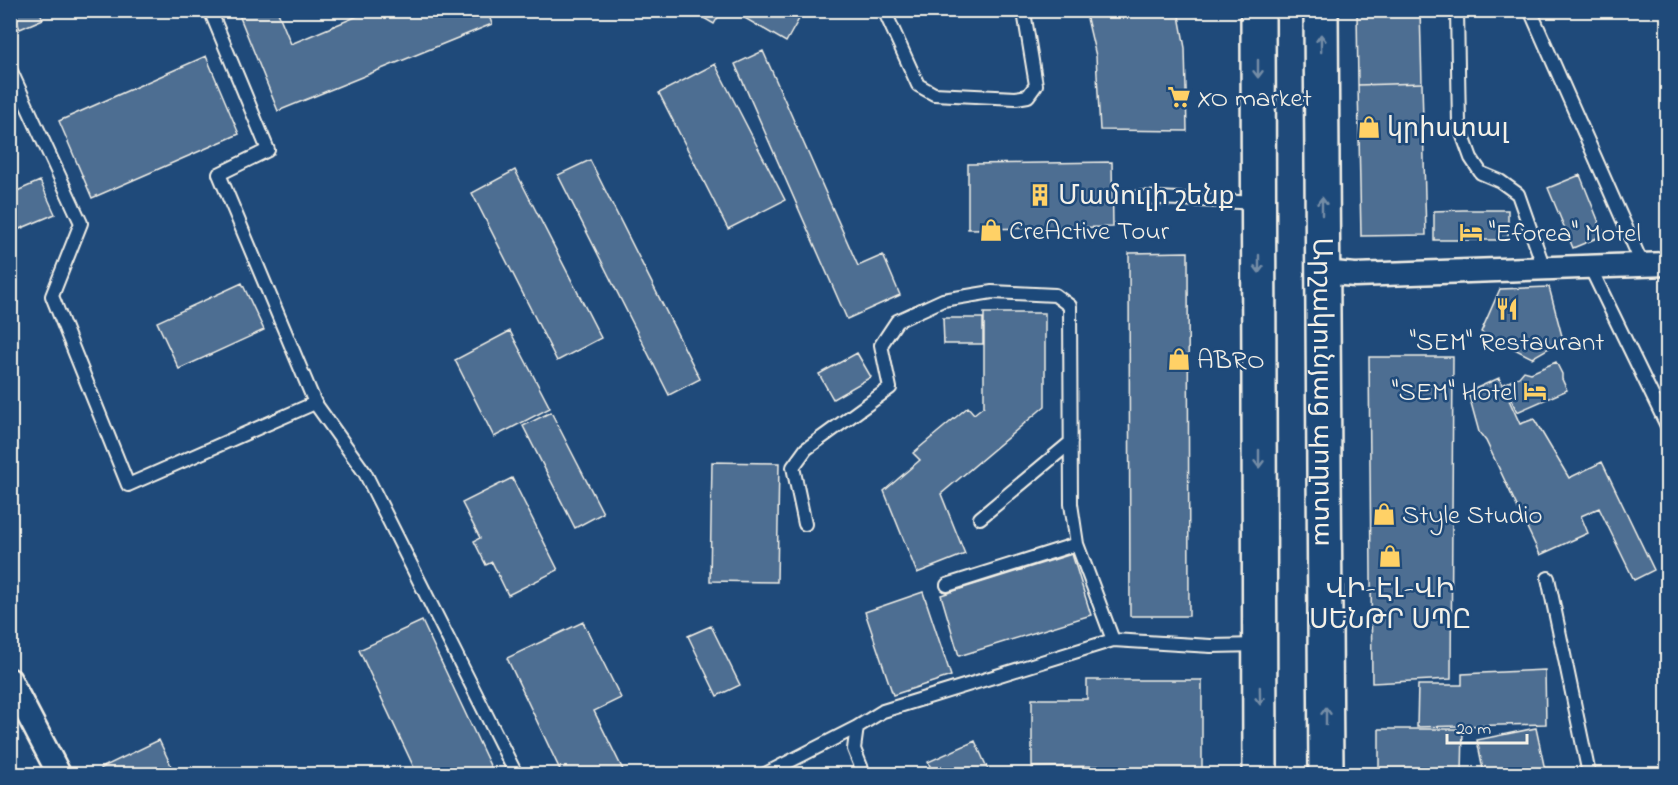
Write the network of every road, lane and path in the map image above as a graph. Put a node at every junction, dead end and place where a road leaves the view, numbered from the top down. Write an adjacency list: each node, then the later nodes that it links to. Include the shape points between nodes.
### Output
1 (210, 10): 16 (lane, via 268,150 219,174)
2 (884, 10): 3 (lane, via 918,85 934,94 1016,98 1028,96 1036,85)
3 (1022, 10)
4 (1258, 10): 10 (main road, one-way to 10)
5 (1321, 10): 15 (main road, Արշակունյաց պողոտա, one-way to 5)
6 (1457, 10): 14 (lane, via 1459,125 1481,173 1518,194)
7 (1530, 10): 12 (lane)
8 (10, 69): 16 (lane, via 81,223 52,296 128,485)
9 (1139, 197): 10 (lane)
10 (1259, 203): 25 (main road, one-way to 25)
11 (1668, 264): 12 (street)
12 (1643, 266): 13 (street)
13 (1590, 267): 14 (street); 17 (lane)
14 (1544, 268): 15 (street, via 1355,275)
15 (1322, 272): 35 (main road, Արշակունյաց պողոտա, one-way to 15)
16 (315, 403): 31 (lane, via 365,473)
17 (1668, 428)
18 (1071, 441): 19 (lane); 20 (lane, via 1070,306 1055,296 992,292 943,300 897,321 881,345 890,388 806,449 793,467); 21 (lane, via 1071,504)
19 (980, 518)
20 (805, 524)
21 (1077, 544): 23 (lane); 24 (lane)
22 (1548, 578): 36 (lane)
23 (947, 585)
24 (1113, 639): 25 (lane); 27 (lane, via 883,711)
25 (1259, 645): 34 (main road, one-way to 34)
26 (10, 680): 30 (street)
27 (857, 727): 32 (lane); 33 (lane, via 854,749)
28 (10, 754): 29 (path)
29 (21, 774)
30 (59, 774)
31 (516, 774)
32 (765, 774)
33 (864, 774)
34 (1260, 774)
35 (1326, 774)
36 (1589, 774)

